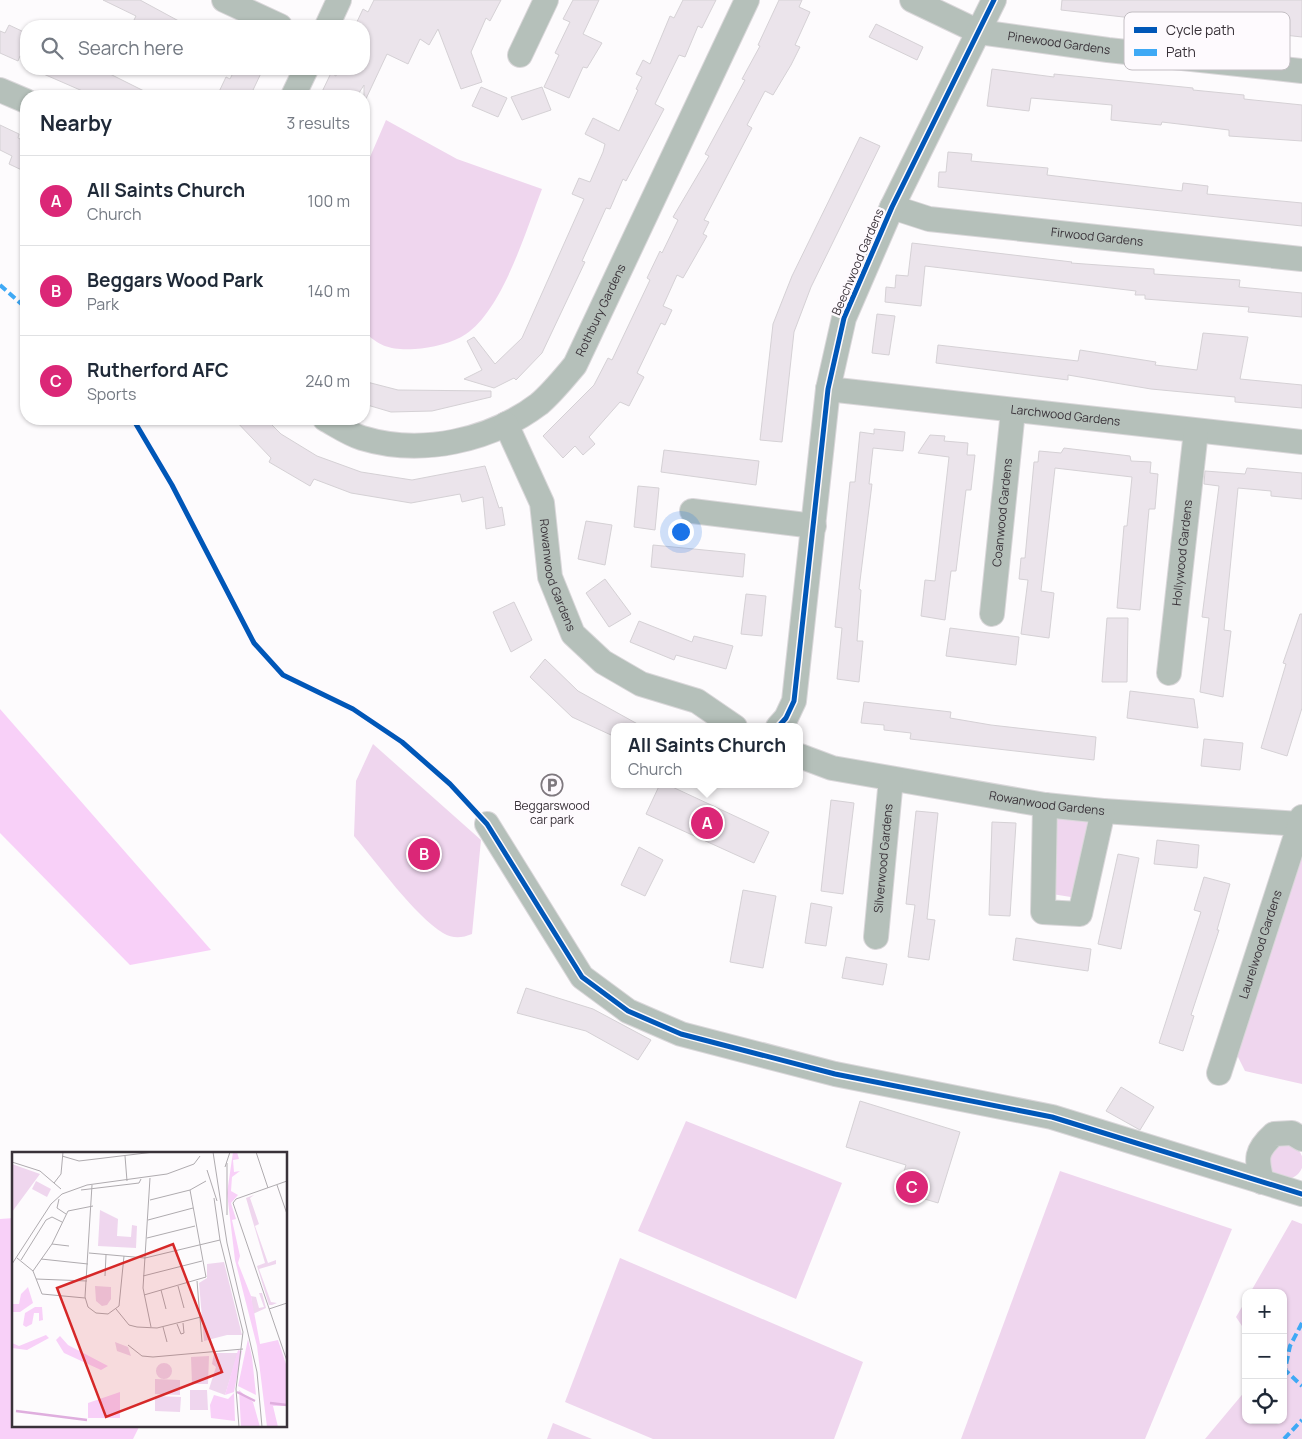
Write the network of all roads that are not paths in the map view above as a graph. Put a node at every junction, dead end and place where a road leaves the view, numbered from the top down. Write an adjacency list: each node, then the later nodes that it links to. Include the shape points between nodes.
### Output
1 (224, 0): 7 (street)
2 (339, 0): 8 (street)
3 (546, 0): 11 (street)
4 (747, 0): 20 (street, Rothbury Gardens, via 575,365 539,403)
5 (912, 0): 9 (street, Pinewood Gardens)
6 (994, 0): 9 (street, Beechwood Gardens)
7 (267, 20)
8 (329, 20)
9 (979, 32): 10 (street, Pinewood Gardens); 16 (street, Beechwood Gardens)
10 (1124, 52)
11 (520, 55)
12 (303, 75): 14 (street)
13 (0, 90): 15 (street)
14 (296, 90)
15 (20, 99)
16 (892, 208): 17 (street, Firwood Gardens, via 929,219); 18 (street, Beechwood Gardens, via 844,318)
17 (1302, 259)
18 (828, 389): 19 (street, Larchwood Gardens); 25 (street, Beechwood Gardens)
19 (1013, 411): 22 (street, Larchwood Gardens); 26 (street, Coanwood Gardens)
20 (506, 424): 21 (street, Rothbury Gardens, via 452,443 406,445 361,438); 28 (street, Rowanwood Gardens, via 542,503 550,577 573,634 603,662 641,684 697,701)
21 (336, 425)
22 (1196, 431): 23 (street, Larchwood Gardens); 27 (street, Hollywood Gardens)
23 (1302, 442)
24 (692, 511): 25 (street)
25 (814, 526): 29 (street, Beechwood Gardens, via 794,701)
26 (992, 614)
27 (1169, 673)
28 (730, 723)
29 (782, 723)
30 (803, 757): 31 (street, Rowanwood Gardens, via 832,768)
31 (891, 779): 32 (street, Rowanwood Gardens); 36 (street, Silverwood Gardens)
32 (1045, 805): 33 (street, Rowanwood Gardens); 33 (street, via 1043,912 1080,914)
33 (1104, 812): 34 (street, Rowanwood Gardens)
34 (1301, 820): 37 (street, Laurelwood Gardens)
35 (487, 824): 39 (street, via 582,976 628,1011 681,1034 835,1074 1052,1117)
36 (876, 937)
37 (1219, 1073)
38 (1302, 1139): 39 (street, via 1292,1134 1274,1134 1261,1145 1256,1162)
39 (1262, 1182): 40 (street)
40 (1302, 1194)

